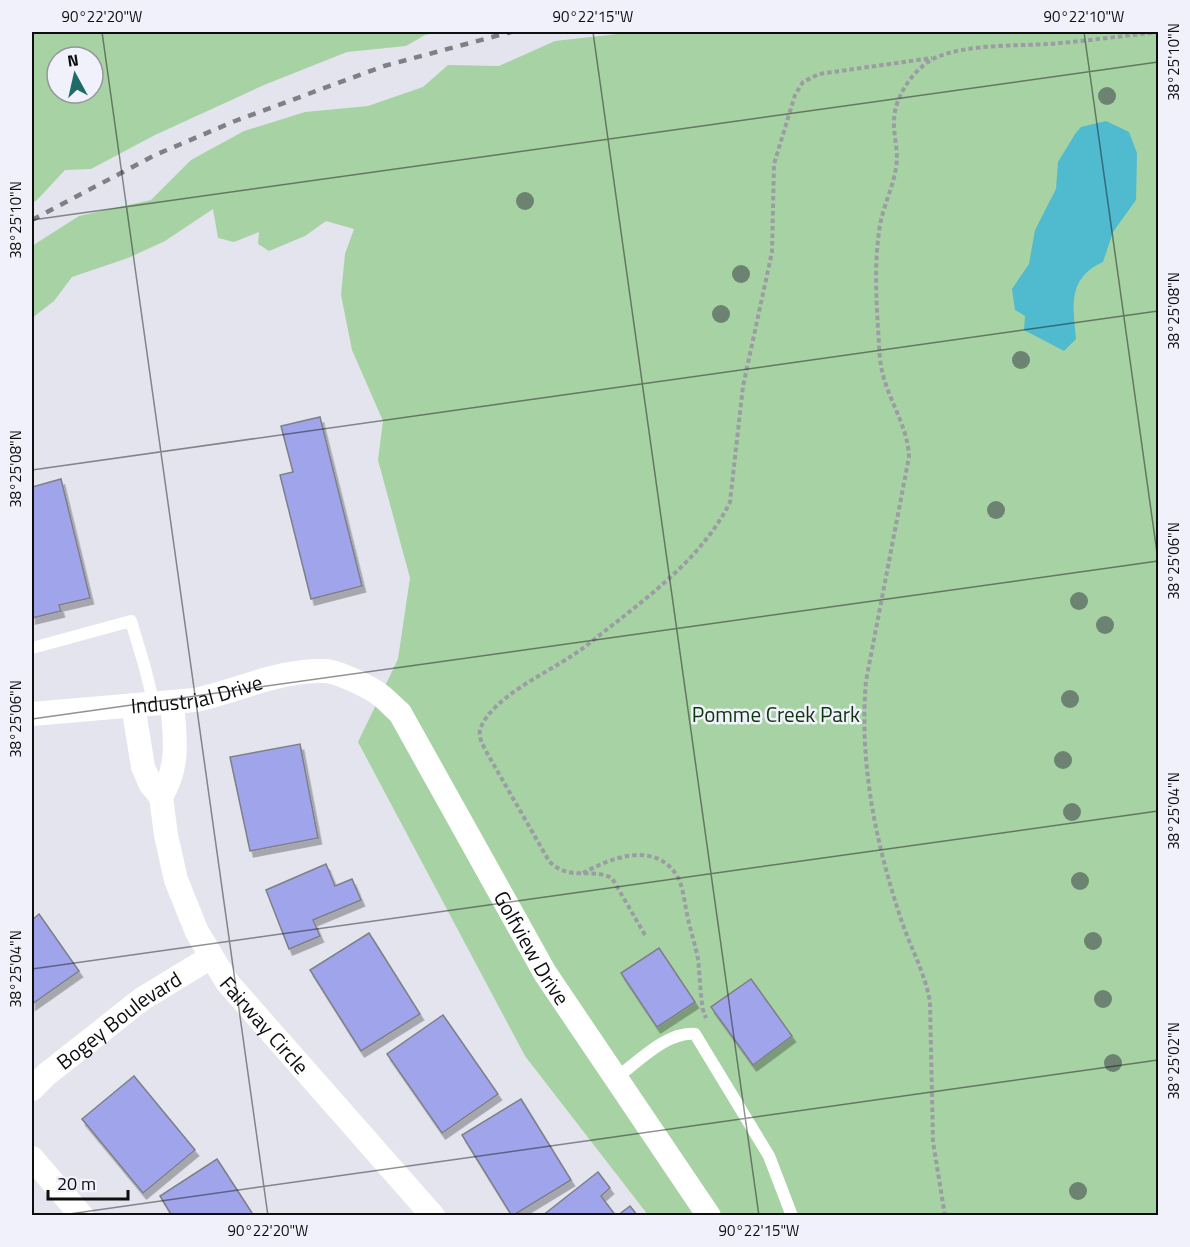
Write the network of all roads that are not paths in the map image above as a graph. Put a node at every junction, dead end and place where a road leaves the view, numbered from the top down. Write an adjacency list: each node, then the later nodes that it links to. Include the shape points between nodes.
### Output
1 (32, 648): 3 (lane, via 131,621)
2 (357, 683): 3 (street, Industrial Drive, via 327,670 293,673 221,695); 9 (street, Golfview Drive, via 377,692 400,713 545,973)
3 (153, 704): 4 (street, Industrial Drive); 5 (street, Fairway Circle); 6 (street, Fairway Circle)
4 (32, 714)
5 (176, 750): 6 (street); 7 (street, Fairway Circle, via 170,781)
6 (140, 754): 7 (street, Fairway Circle, via 150,783)
7 (161, 797): 8 (street, Fairway Circle, via 176,880)
8 (211, 957): 10 (street, Bogey Boulevard, via 142,999); 13 (street, Fairway Circle, via 227,981)
9 (616, 1078): 14 (street, Golfview Drive); 15 (lane, via 669,1039 695,1034 768,1156)
10 (32, 1089)
11 (32, 1158): 12 (street)
12 (82, 1215)
13 (434, 1215)
14 (709, 1215)
15 (792, 1215)

